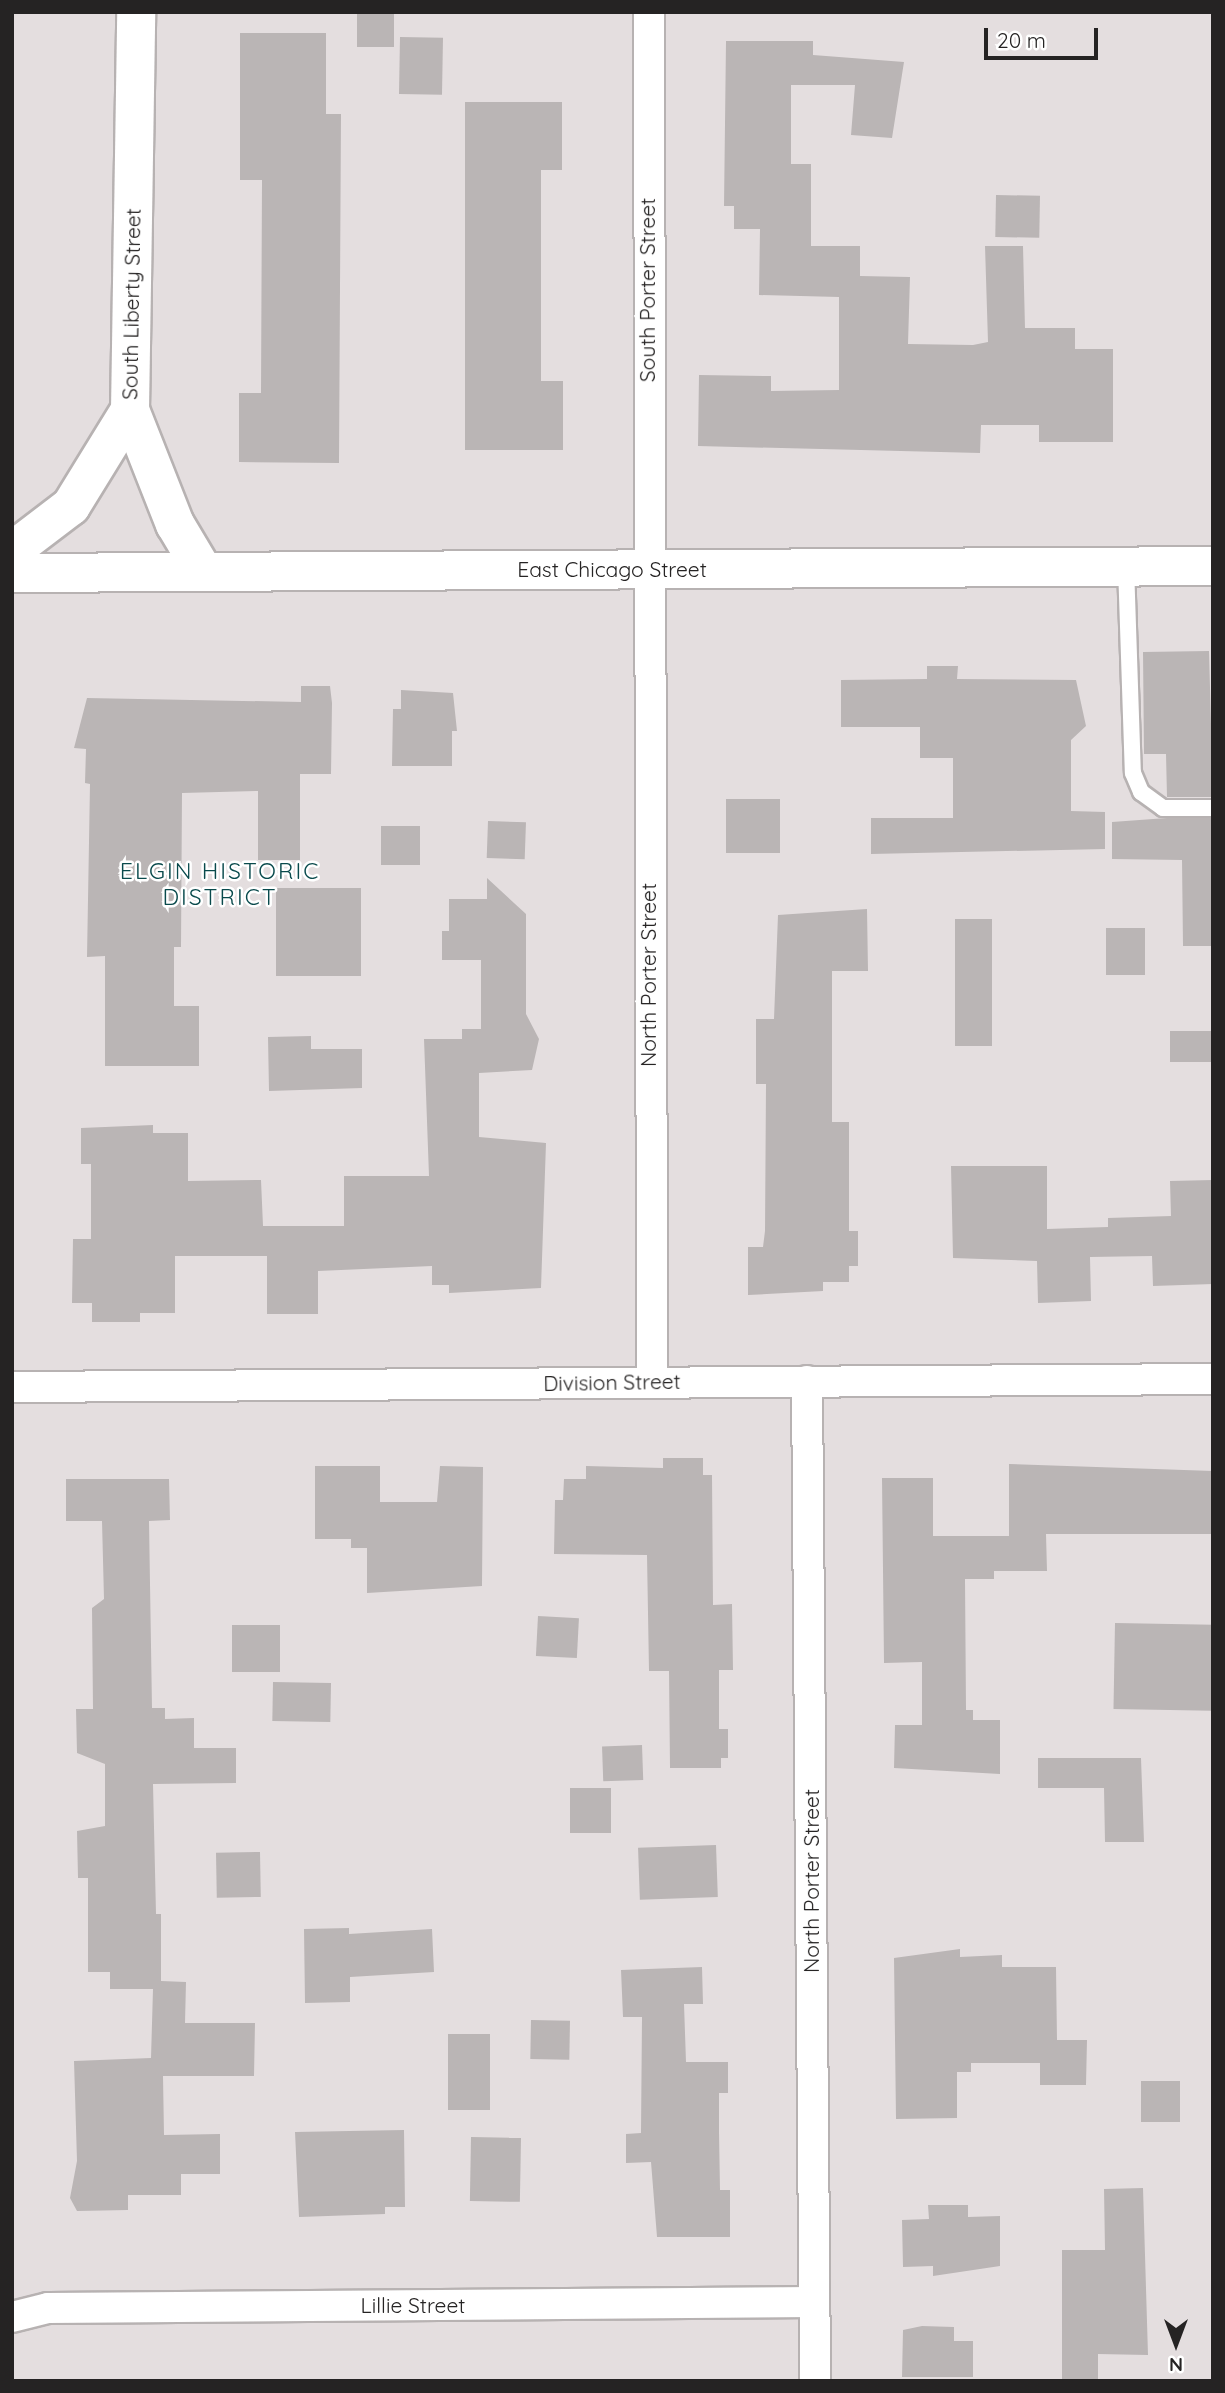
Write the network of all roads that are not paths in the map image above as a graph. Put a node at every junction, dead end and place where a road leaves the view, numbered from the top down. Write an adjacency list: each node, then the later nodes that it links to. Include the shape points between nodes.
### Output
1 (136, 12): 3 (street, South Liberty Street)
2 (649, 12): 7 (street, South Porter Street)
3 (130, 410): 4 (street, South Liberty Street, via 71,506); 8 (street, via 175,524)
4 (12, 551)
5 (1126, 566): 6 (street, East Chicago Street); 7 (street, East Chicago Street); 10 (lane, via 1133,773 1141,792 1163,808)
6 (1213, 566)
7 (646, 568): 8 (street, East Chicago Street); 13 (street, North Porter Street)
8 (203, 571): 9 (street, East Chicago Street)
9 (12, 573)
10 (1213, 808)
11 (1213, 1379): 12 (street, Division Street)
12 (807, 1381): 13 (street, Division Street); 15 (street, North Porter Street)
13 (652, 1382): 14 (street, Division Street)
14 (12, 1387)
15 (814, 2302): 16 (street, Lillie Street, via 48,2308); 17 (street, North Porter Street)
16 (12, 2317)
17 (816, 2381)

